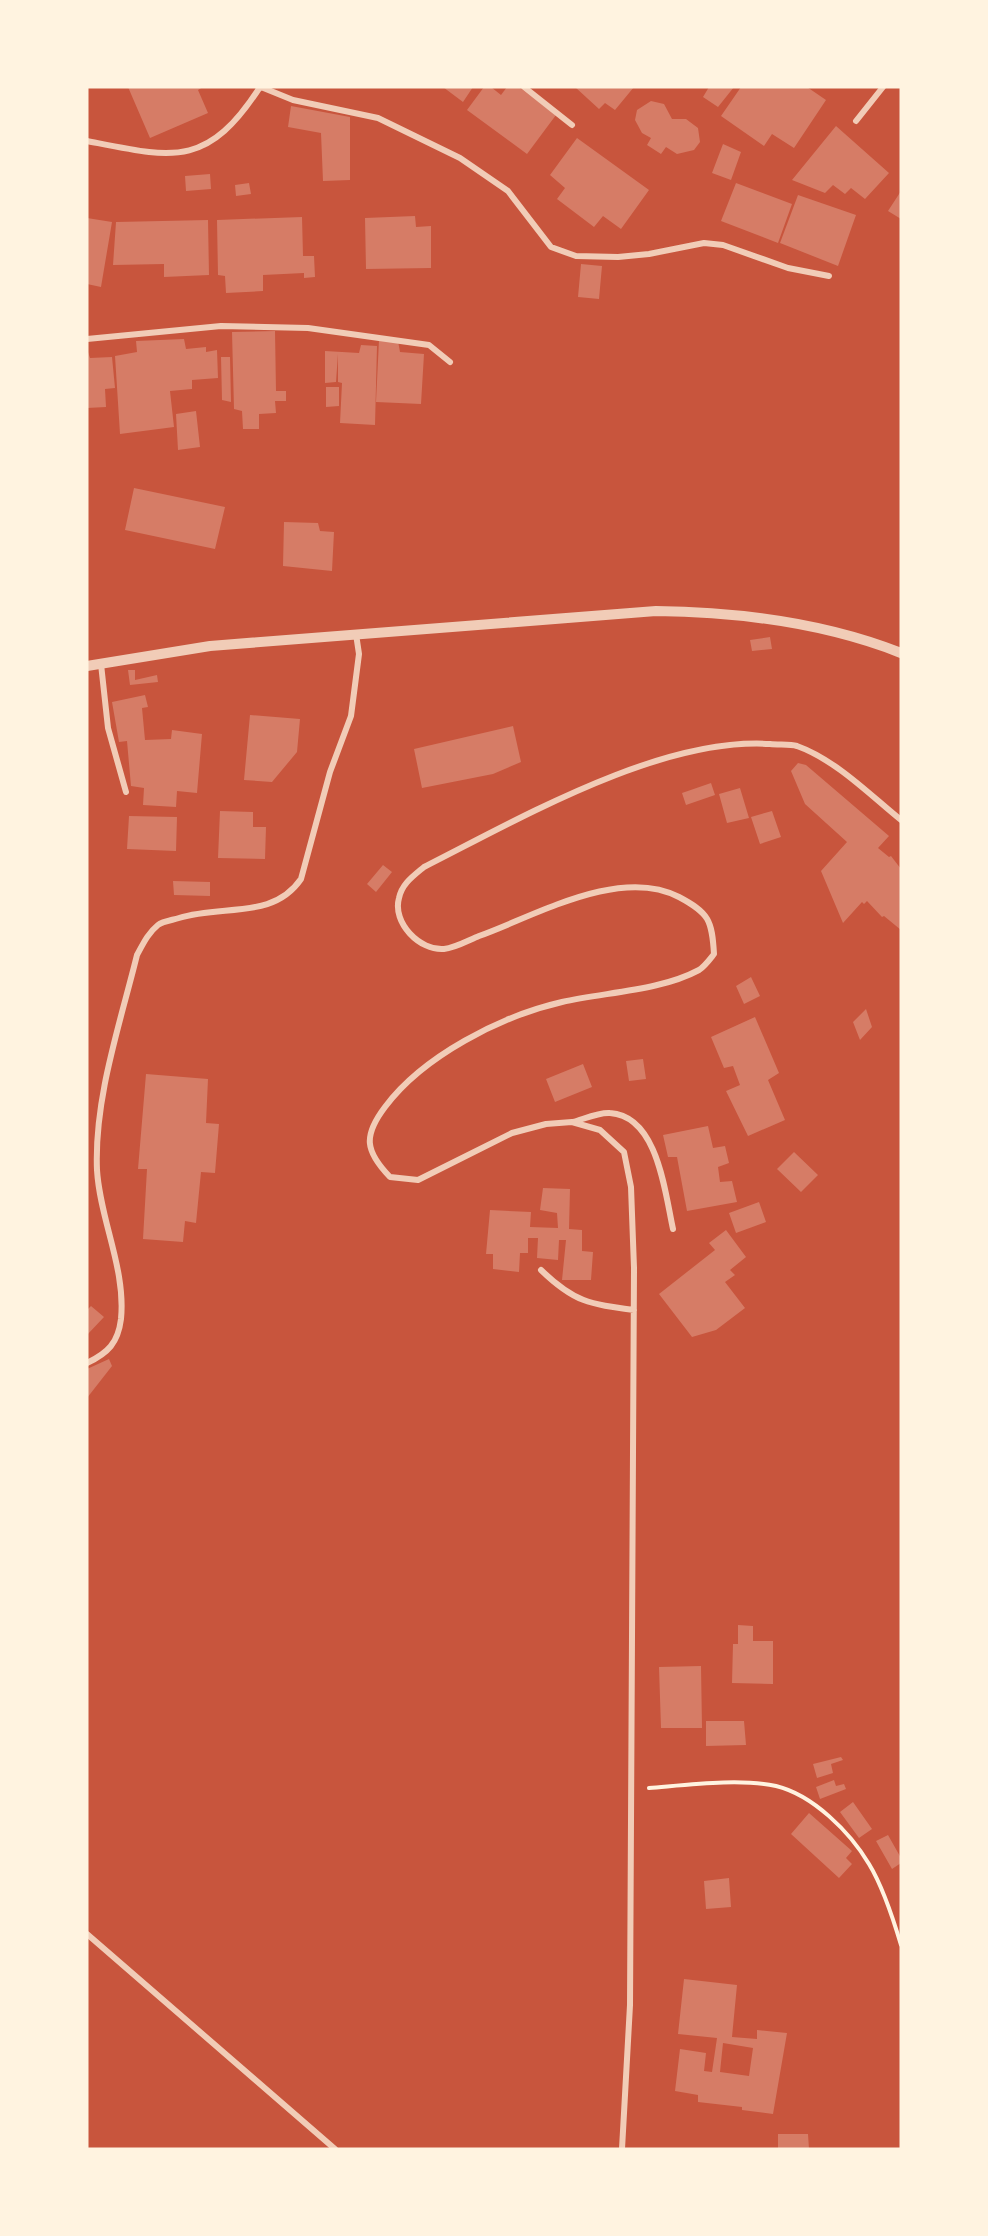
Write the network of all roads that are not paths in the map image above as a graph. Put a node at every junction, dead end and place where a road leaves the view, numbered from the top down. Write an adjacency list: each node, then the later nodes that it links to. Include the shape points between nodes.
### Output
1 (260, 87): 6 (street, via 227,131 185,152 152,153); 7 (street, via 294,100 378,118 460,158 508,190 551,247 576,256 649,254 704,243)
2 (525, 87): 5 (street)
3 (883, 87): 4 (street)
4 (856, 121)
5 (572, 125)
6 (87, 141)
7 (829, 276)
8 (87, 339): 9 (street, via 221,326 308,328 429,345)
9 (450, 362)
10 (356, 634): 11 (street, via 656,611 702,612 812,628); 12 (street, via 182,650); 20 (street, via 359,654 351,716 330,772 302,879 292,893 269,906 215,911 159,924 148,934 137,955 103,1101 97,1148 98,1174 120,1287 121,1318 117,1341)
11 (901, 653)
12 (101, 664): 13 (street); 14 (street, via 108,728)
13 (87, 666)
14 (126, 792)
15 (901, 820): 16 (street, via 828,762 796,746 743,742 682,752 597,784 423,867 405,883 398,900 401,920 416,940 444,949 580,897 634,886 672,894 701,909 712,925 714,954 701,969 668,982 559,1003 494,1025 436,1059 397,1090 374,1121 369,1141 374,1161 390,1177 418,1180 512,1132)
16 (572, 1122): 17 (street, via 610,1113 640,1128 651,1142); 19 (street, via 600,1130 624,1152 631,1187)
17 (673, 1229)
18 (541, 1270): 19 (street, via 563,1291 580,1300)
19 (633, 1310): 23 (street, via 630,2005)
20 (87, 1363)
21 (87, 1934): 22 (street)
22 (335, 2149)
23 (622, 2149)

